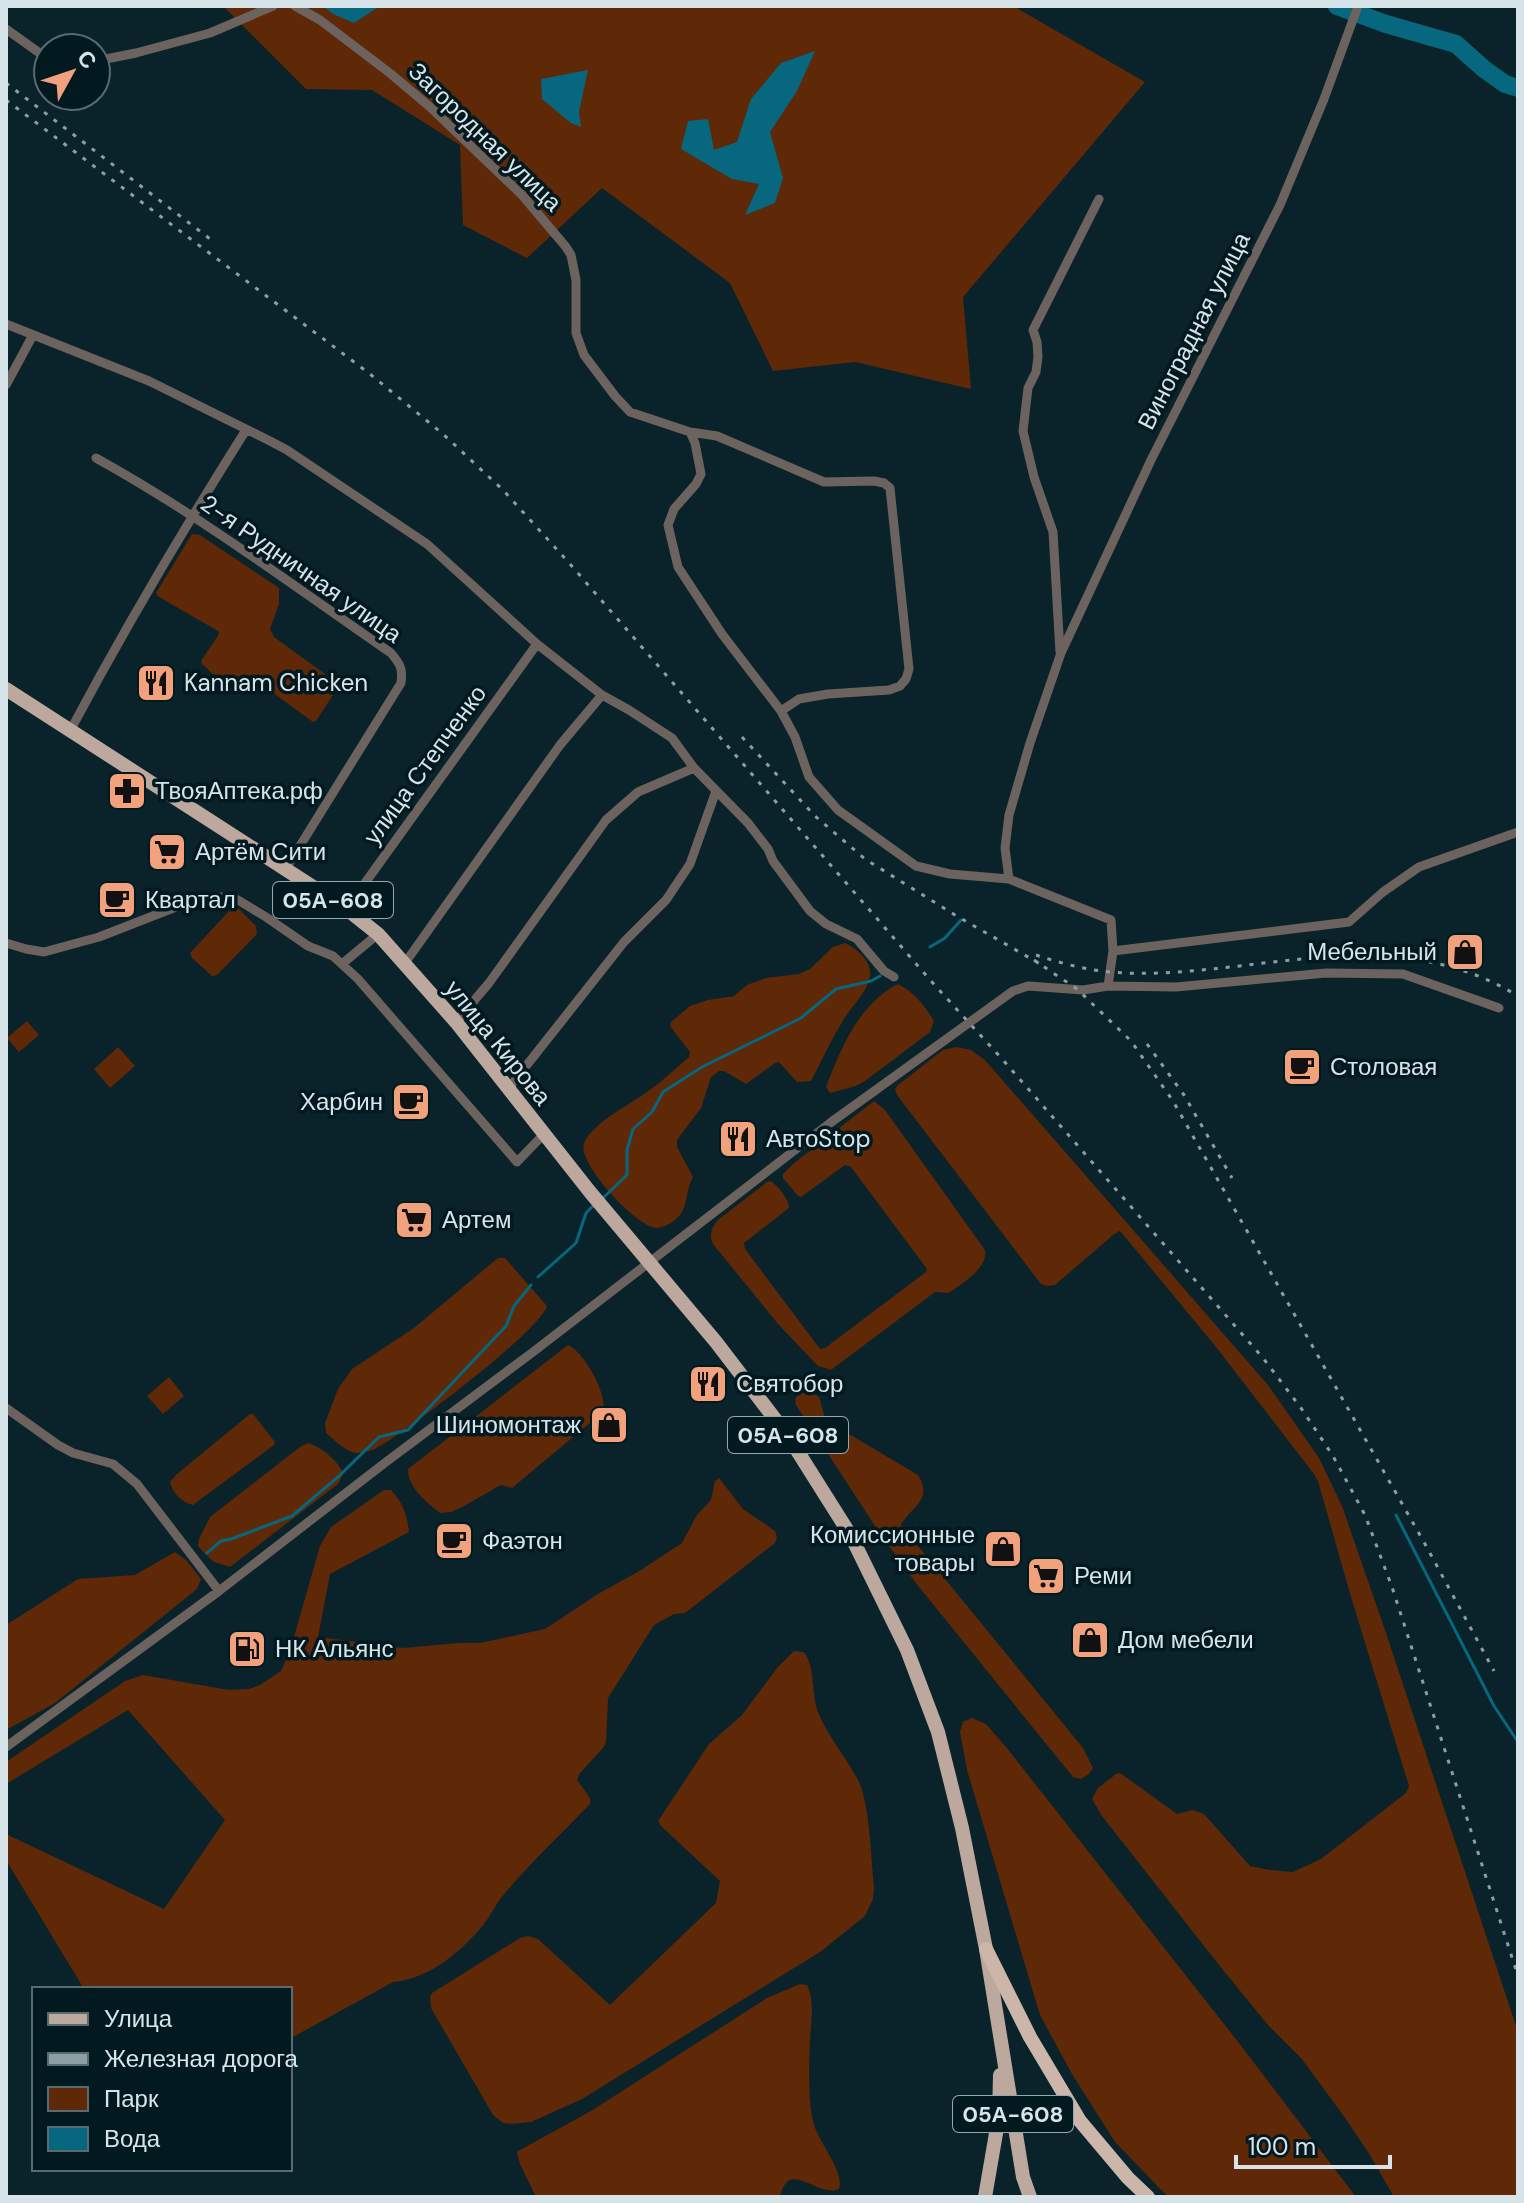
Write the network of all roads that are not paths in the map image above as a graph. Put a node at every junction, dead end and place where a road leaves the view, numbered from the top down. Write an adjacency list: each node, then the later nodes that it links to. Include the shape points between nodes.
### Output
1 (273, 6): 6 (street, via 210,33)
2 (295, 6): 12 (street, Загородная улица, via 391,74 522,195 571,255 576,333 584,355 630,412)
3 (1358, 6): 16 (street, Виноградная улица, via 1280,205)
4 (6, 29): 5 (street)
5 (32, 48)
6 (112, 58)
7 (1099, 199): 16 (street, Виноградная улица, via 1033,330 1038,357 1023,431 1053,532)
8 (6, 324): 9 (street)
9 (33, 335): 10 (street); 11 (street, via 149,381)
10 (6, 385)
11 (246, 430): 14 (street); 15 (street, via 287,450 427,544)
12 (690, 432): 19 (street, via 701,474 668,525 678,567); 19 (street, Загородная улица, via 717,436 824,482 874,481 890,488 906,679 889,690 799,699)
13 (96, 458): 14 (street, 2-я Рудничная улица)
14 (192, 516): 20 (street); 24 (street, 2-я Рудничная улица, via 391,653 402,670 401,683)
15 (537, 644): 18 (street); 26 (street, улица Степченко)
16 (1061, 653): 25 (street, Виноградная улица, via 1009,815)
17 (6, 689): 20 (main road, улица Кирова / 05А-608)
18 (602, 695): 21 (street, via 672,738); 30 (street, via 560,745)
19 (781, 711): 25 (street, via 809,777 838,810 872,836 916,866)
20 (70, 731): 24 (main road, улица Кирова / 05А-608)
21 (694, 768): 22 (street); 35 (street, via 638,792 606,820)
22 (716, 791): 32 (street, via 748,823 810,911 857,939); 36 (street, via 690,864 666,900 624,942)
23 (1518, 832): 29 (street, via 1419,867 1349,922)
24 (285, 870): 26 (main road, улица Кирова / 05А-608)
25 (1009, 879): 29 (street, via 1111,920)
26 (344, 907): 27 (main road, улица Кирова / 05А-608)
27 (378, 934): 30 (main road, улица Кирова / 05А-608); 31 (street)
28 (6, 943): 31 (street, via 44,952 208,897 223,897 238,900)
29 (1113, 951): 33 (street)
30 (405, 963): 35 (main road, улица Кирова / 05А-608)
31 (342, 964): 37 (street, via 517,1162)
32 (894, 977)
33 (1108, 986): 34 (street, via 1176,987 1326,973 1403,974); 38 (street, via 1028,986 1013,991)
34 (1499, 1008)
35 (456, 1022): 36 (main road, улица Кирова / 05А-608)
36 (508, 1089): 37 (main road, улица Кирова / 05А-608)
37 (543, 1135): 38 (main road, улица Кирова / 05А-608)
38 (648, 1262): 40 (street); 42 (main road, улица Кирова / 05А-608, via 788,1436 851,1536 907,1650 938,1732)
39 (6, 1408): 40 (street, via 73,1453 121,1469)
40 (219, 1591): 41 (street)
41 (6, 1747)
42 (986, 1949): 43 (main road, 05А-608); 46 (highway, via 1080,2121)
43 (1000, 2031): 44 (main road, via 999,2116); 45 (main road, 05А-608)
44 (985, 2197)
45 (1030, 2197)
46 (1148, 2197)

